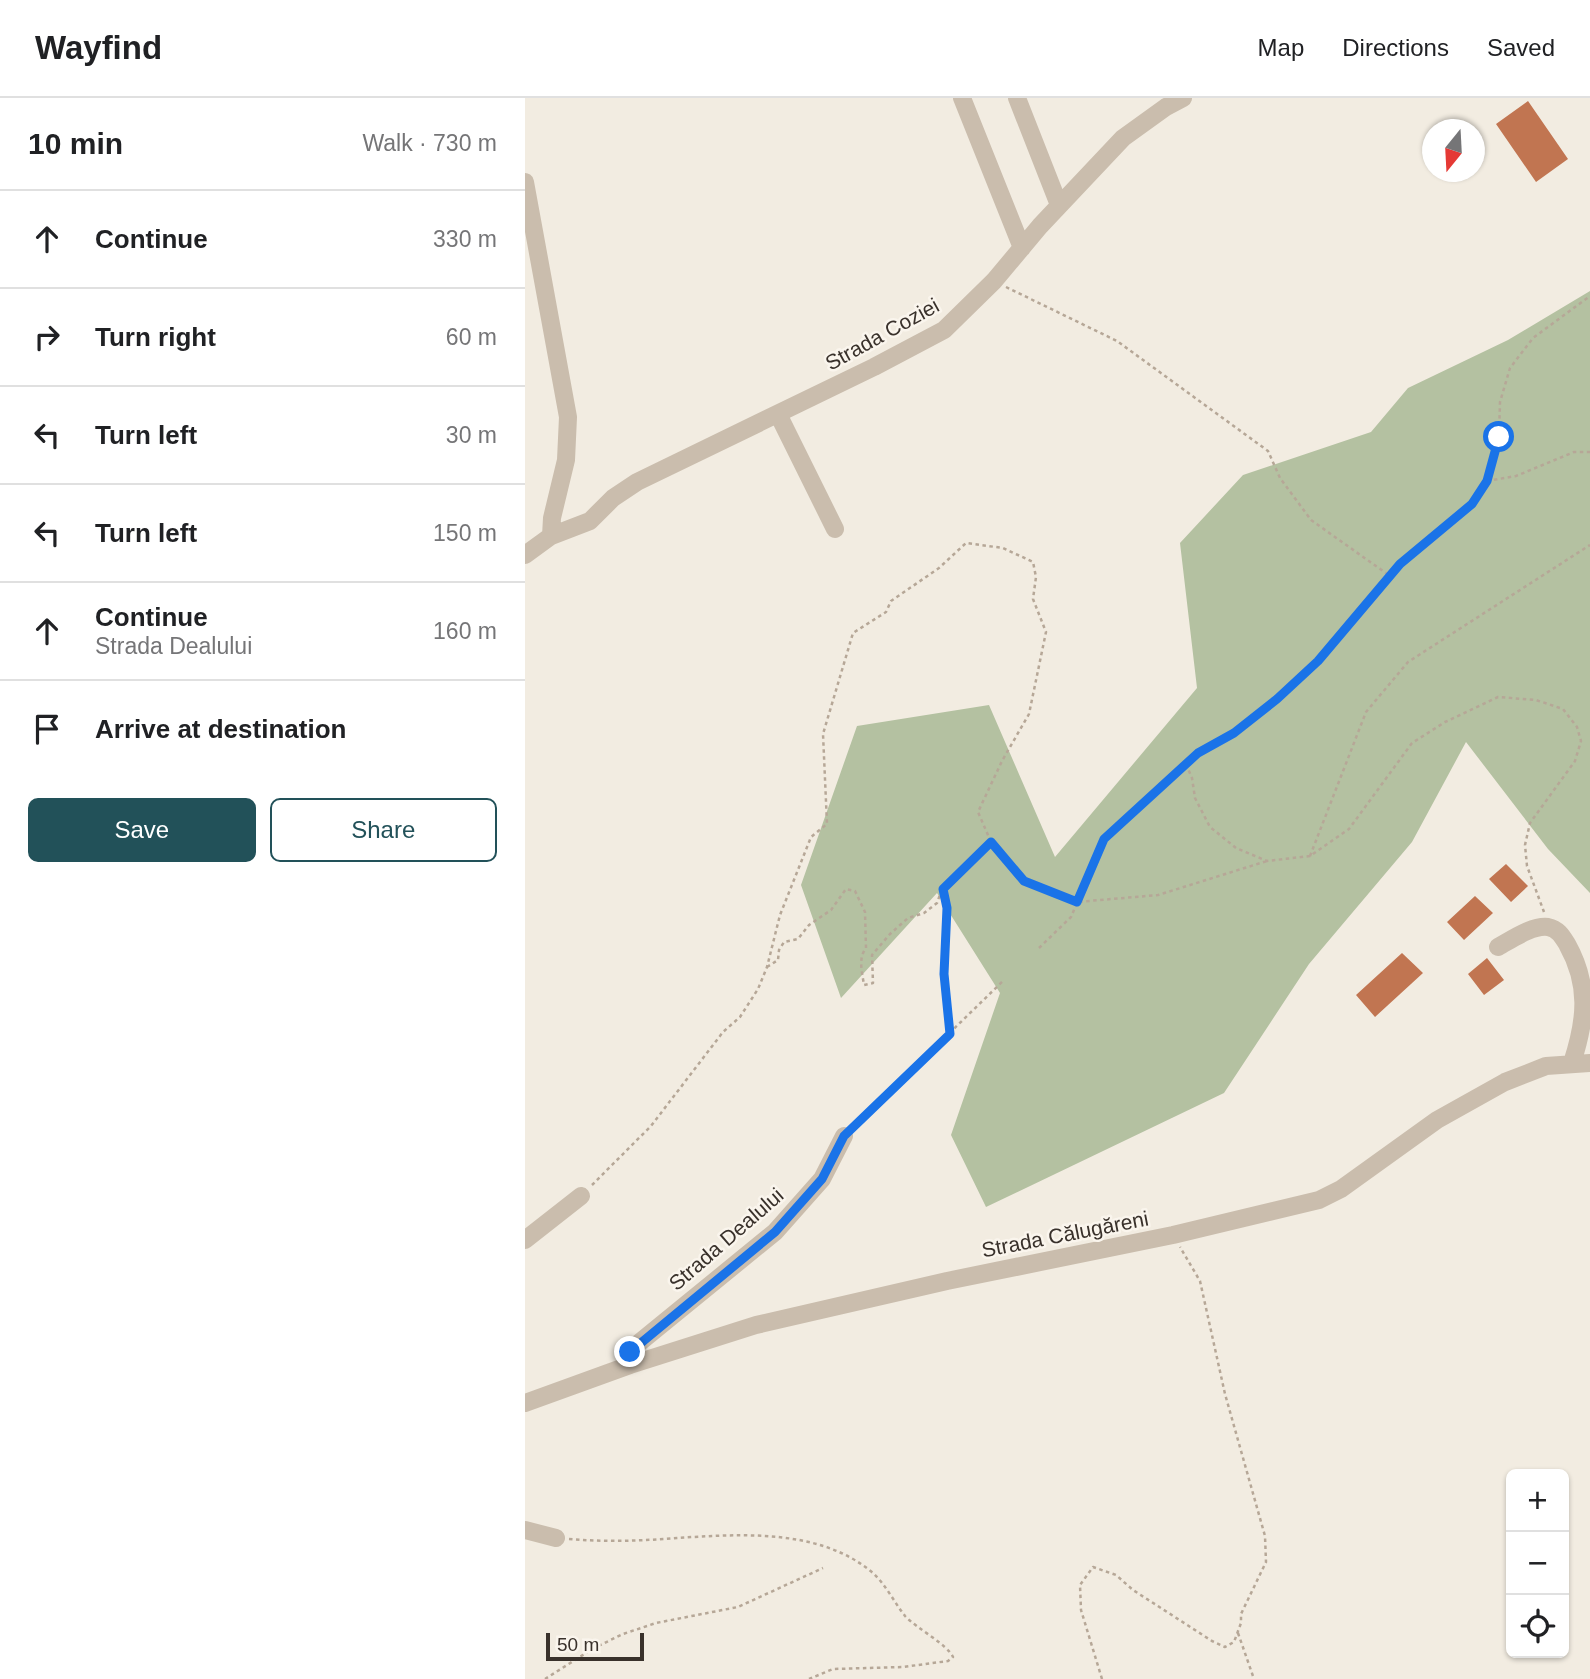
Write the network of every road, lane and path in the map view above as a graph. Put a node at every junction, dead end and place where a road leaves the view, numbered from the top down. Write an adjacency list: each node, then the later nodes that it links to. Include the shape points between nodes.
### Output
1 (962, 98): 6 (street)
2 (1017, 98): 5 (street)
3 (1183, 98): 5 (street, Strada Coziei, via 1123,138)
4 (525, 182): 13 (street, via 568,418 566,460)
5 (1059, 205): 6 (street, Strada Coziei)
6 (1022, 248): 7 (street, Strada Coziei)
7 (994, 281): 9 (street, Strada Coziei, via 944,330); 16 (path, via 1117,341 1231,424 1268,452 1280,478 1311,520)
8 (1590, 296): 11 (path, via 1533,338 1510,368)
9 (778, 414): 12 (street); 13 (street, Strada Coziei, via 637,482 590,521)
10 (1590, 452): 11 (path, via 1574,452 1516,476)
11 (1487, 481): 16 (path, via 1472,504)
12 (835, 529)
13 (551, 536): 15 (street, Strada Coziei)
14 (1590, 545): 19 (path, via 1408,662 1366,712)
15 (525, 555)
16 (1390, 576): 17 (path, via 1318,661 1234,733)
17 (1187, 764): 20 (path, via 1195,798 1210,827 1236,848); 22 (path, via 1104,839)
18 (991, 842): 21 (path); 22 (path, via 1024,881); 26 (path, via 978,812 1029,714 1047,632 1033,599 1033,562 1003,548 966,543 891,601 886,612 853,633 823,733 827,824 811,837)
19 (1310, 856): 20 (path); 23 (path, via 1349,829 1412,743 1498,697 1536,700 1563,709 1581,741 1575,761 1530,823 1525,845 1527,866)
20 (1269, 860): 22 (path, via 1158,895)
21 (943, 889): 26 (path, via 937,904 908,918 872,955 873,983 865,985 861,969 866,948 865,912 855,891 846,889 831,910 798,939 784,942 778,960); 28 (path)
22 (1077, 902): 25 (path, via 1071,917)
23 (1543, 912)
24 (1498, 947): 29 (street, via 1540,928 1559,931 1579,965 1585,1013)
25 (1039, 948)
26 (767, 967): 31 (path, via 740,1017 723,1032 651,1126)
27 (1004, 980): 28 (path)
28 (950, 1034): 30 (path)
29 (1581, 1063): 32 (street, Strada Călugăreni, via 1546,1066 1505,1082 1437,1120 1319,1200)
30 (844, 1136): 34 (street, Strada Dealului, via 822,1179 805,1200 775,1232 634,1348)
31 (581, 1196): 33 (street)
32 (1174, 1235): 34 (street, Strada Călugăreni, via 827,1308); 39 (path, via 1201,1281 1225,1394 1265,1536 1266,1562 1241,1614)
33 (525, 1240)
34 (630, 1365): 35 (street, Strada Călugăreni)
35 (525, 1403)
36 (525, 1530): 37 (street)
37 (557, 1538): 41 (path, via 607,1542 732,1534 784,1537 832,1550 872,1573 906,1617 953,1657 903,1667 833,1669)
38 (823, 1568): 40 (path, via 738,1607 623,1634)
39 (1238, 1632): 42 (path, via 1234,1642 1224,1647 1212,1642 1116,1575 1093,1567 1080,1585 1081,1610); 43 (path)
40 (545, 1679)
41 (809, 1679)
42 (1102, 1679)
43 (1254, 1679)

